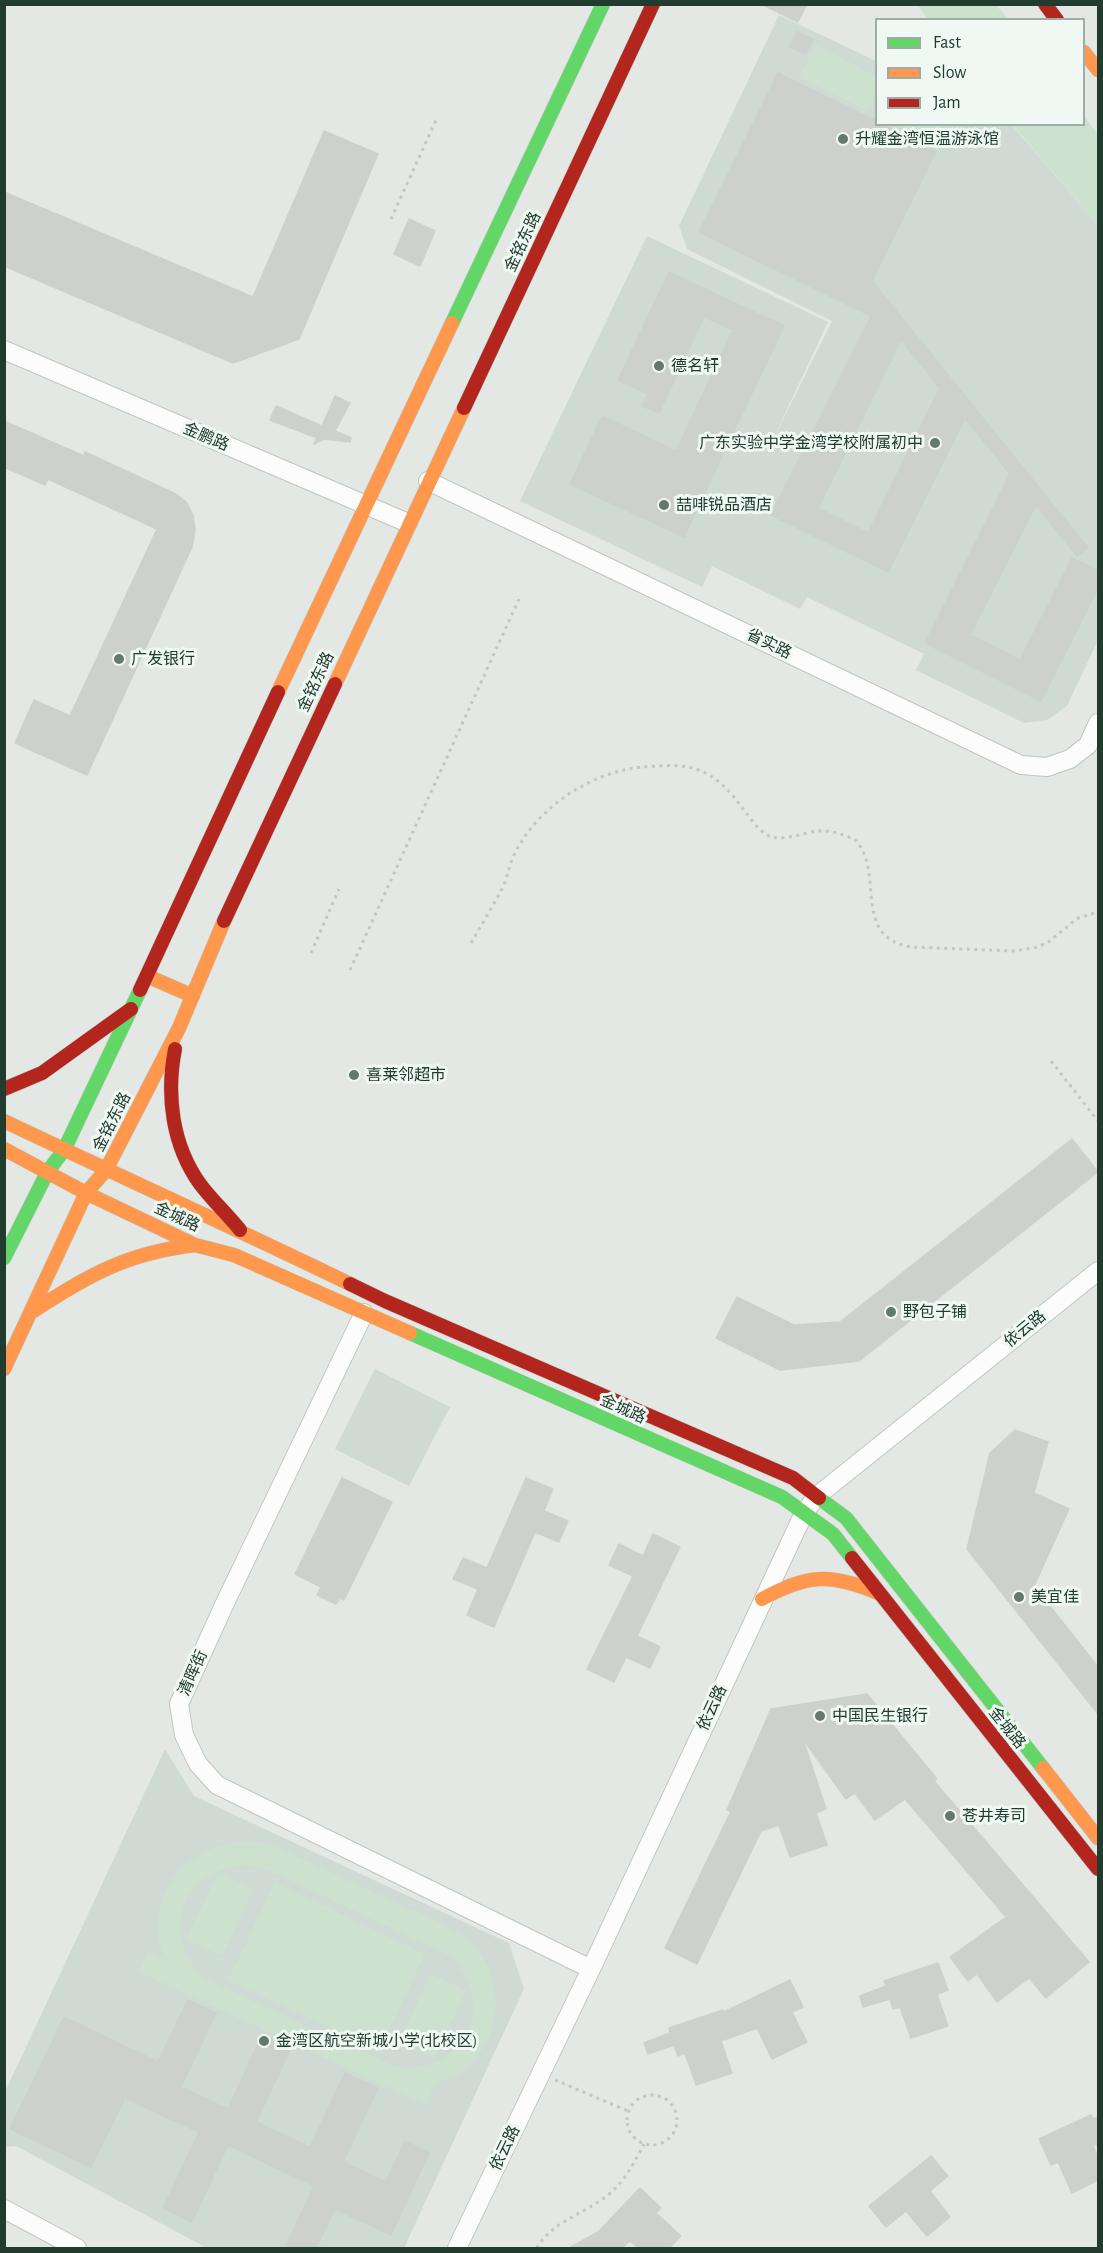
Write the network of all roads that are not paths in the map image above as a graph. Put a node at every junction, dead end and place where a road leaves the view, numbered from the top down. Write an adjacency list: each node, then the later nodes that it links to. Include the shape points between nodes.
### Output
1 (603, 4): 9 (main road, 金铭东路, via 413,417)
2 (653, 4): 8 (main road, 金铭东路, via 446,432)
3 (1045, 4): 4 (main road)
4 (1056, 18)
5 (1085, 54): 6 (main road)
6 (1098, 70)
7 (4, 350): 9 (street, 金鹏路)
8 (428, 481): 10 (main road, 金铭东路); 13 (street, 省实路, via 1021,765 1047,767 1070,759 1088,745)
9 (366, 506): 10 (street, 金鹏路); 11 (main road, 金铭东路)
10 (408, 523): 15 (main road, 金铭东路, via 358,619)
11 (320, 602): 12 (main road); 14 (main road, 金铭东路)
12 (337, 610)
13 (1098, 723)
14 (147, 976): 15 (main road); 16 (main road, 金铭东路)
15 (193, 996): 17 (main road, 金铭东路)
16 (133, 1008): 18 (main road, via 64,1060 33,1079); 21 (main road, 金铭东路)
17 (179, 1028): 22 (main road, 金铭东路); 25 (main road, via 170,1088 182,1150 195,1176)
18 (4, 1089)
19 (4, 1121): 21 (main road, 金城路)
20 (4, 1149): 23 (main road, 金城路)
21 (64, 1150): 22 (main road, 金城路); 23 (main road, 金铭东路)
22 (106, 1170): 24 (main road, 金铭东路); 25 (main road, 金城路)
23 (48, 1171): 24 (main road, 金城路); 27 (main road, 金铭东路)
24 (86, 1193): 26 (main road, 金城路); 29 (main road, 金铭东路)
25 (240, 1230): 32 (main road, 金城路, via 385,1301 793,1478)
26 (195, 1245): 29 (main road, via 145,1251 121,1260); 30 (main road, 金城路, via 234,1255)
27 (4, 1258)
28 (1098, 1271): 32 (street, 依云路)
29 (30, 1313): 31 (main road, 金铭东路)
30 (364, 1313): 33 (main road, 金城路, via 767,1490); 38 (street, 清晖街, via 179,1704 184,1735 198,1764 217,1785)
31 (5, 1368)
32 (817, 1496): 33 (street, 依云路); 36 (main road, 金城路, via 846,1518)
33 (804, 1513): 34 (main road, 金城路, via 833,1534); 35 (street, 依云路)
34 (879, 1593): 35 (main road, via 853,1581 815,1577 786,1585); 37 (main road, 金城路)
35 (762, 1599): 38 (street, 依云路)
36 (1098, 1838)
37 (1098, 1869)
38 (591, 1970): 41 (street, 依云路)
39 (4, 2209): 40 (street)
40 (77, 2248)
41 (457, 2248)

